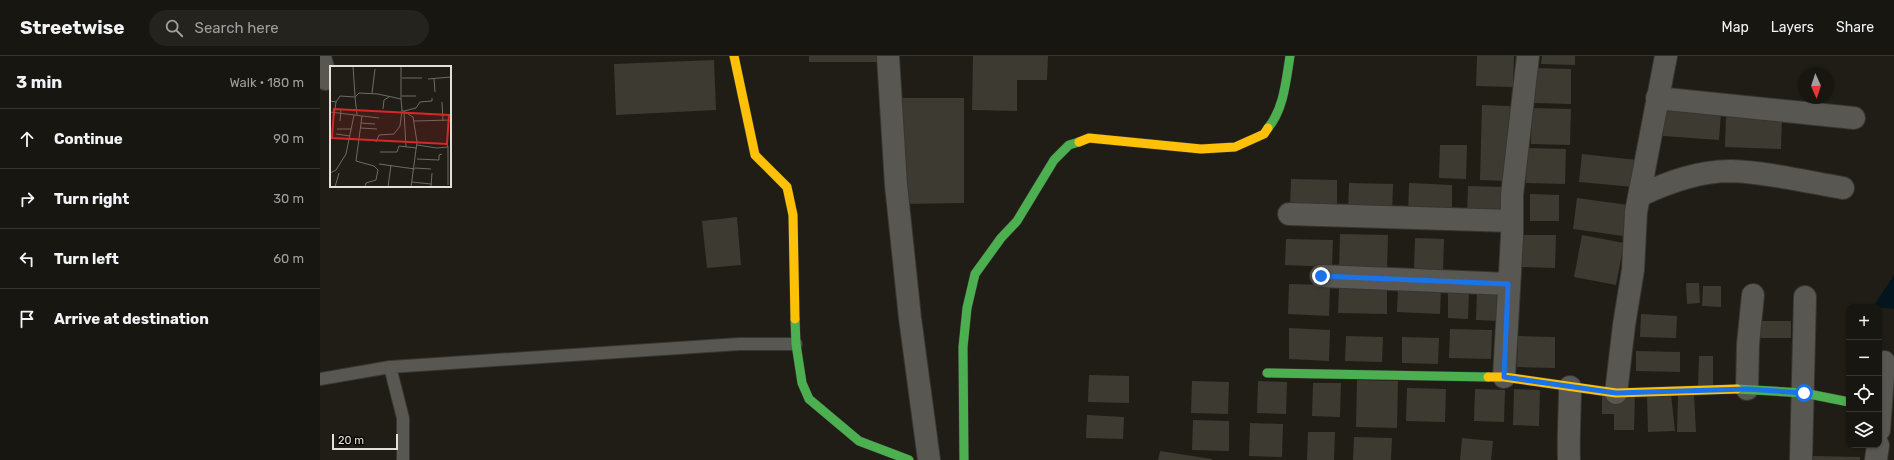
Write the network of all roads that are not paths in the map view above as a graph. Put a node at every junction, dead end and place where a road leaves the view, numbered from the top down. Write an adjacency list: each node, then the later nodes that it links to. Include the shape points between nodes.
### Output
1 (734, 56): 18 (street, via 755,155 787,187 793,215)
2 (888, 56): 34 (street, via 896,185)
3 (1290, 56): 35 (street, via 1276,120 1264,134 1235,147 1201,149 1089,138 1069,145 1054,160 1017,221 975,274 966,308 963,347)
4 (1528, 56): 13 (street, via 1512,195)
5 (1666, 56): 8 (street)
6 (320, 57): 7 (street)
7 (326, 79)
8 (1657, 98): 9 (street); 11 (street)
9 (1854, 118)
10 (1843, 188): 11 (street, via 1731,171 1701,174 1668,182)
11 (1639, 196): 26 (street, via 1633,270)
12 (1289, 214): 13 (street)
13 (1512, 221): 15 (street)
14 (1321, 276): 15 (street)
15 (1508, 284): 22 (street)
16 (1753, 295): 25 (street)
17 (1805, 297): 27 (street)
18 (796, 344): 20 (lane, via 739,344); 33 (street, via 802,383 809,399 859,441)
19 (1884, 362): 29 (street)
20 (390, 367): 23 (lane); 32 (lane, via 403,418)
21 (1267, 373): 22 (street)
22 (1504, 377): 24 (street)
23 (320, 379)
24 (1570, 387): 26 (street); 36 (street)
25 (1747, 389): 26 (street); 27 (street)
26 (1616, 393)
27 (1804, 393): 28 (street); 37 (street)
28 (1846, 401)
29 (1885, 408): 30 (street)
30 (1882, 419)
31 (1878, 448): 38 (street)
32 (403, 460)
33 (908, 460)
34 (929, 460)
35 (964, 460)
36 (1569, 460)
37 (1801, 460)
38 (1876, 460)

